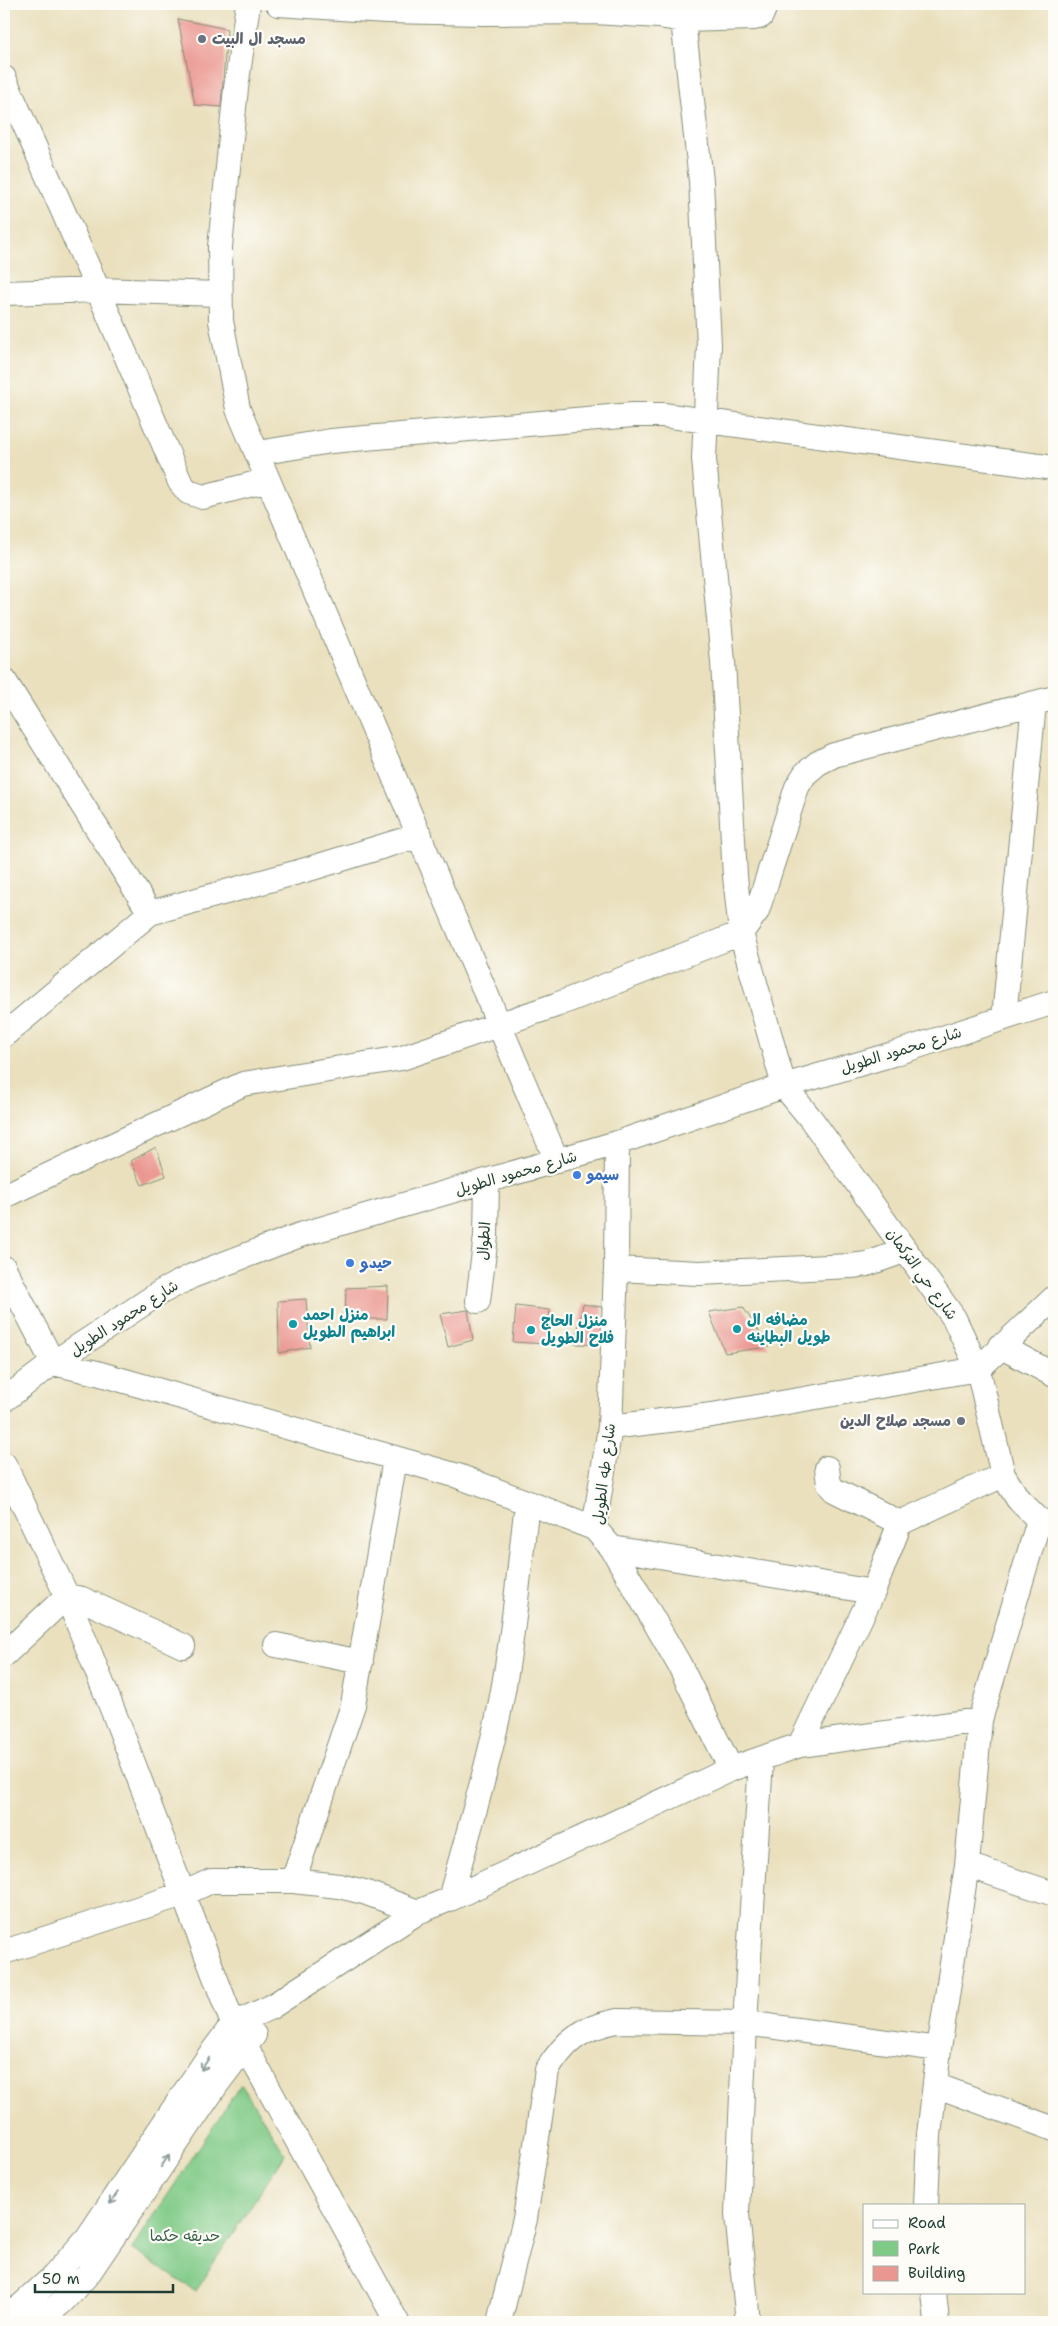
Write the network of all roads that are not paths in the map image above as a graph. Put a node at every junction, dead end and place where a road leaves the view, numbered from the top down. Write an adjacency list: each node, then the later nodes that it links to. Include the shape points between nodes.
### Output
1 (248, 4): 9 (street, via 220,247)
2 (278, 4): 4 (street, via 483,13)
3 (766, 4): 5 (street, via 761,16)
4 (596, 8): 5 (street)
5 (683, 20): 10 (street, via 704,230 709,344)
6 (4, 78): 7 (street)
7 (98, 290): 8 (street); 9 (street); 13 (street, via 172,467 188,492 203,497 214,496)
8 (4, 293)
9 (219, 294): 11 (street, via 238,409)
10 (704, 420): 11 (street, via 633,415 331,441); 12 (street); 18 (street, via 704,460 723,662 734,876)
11 (258, 453): 13 (street)
12 (1054, 468)
13 (268, 480): 16 (street)
14 (4, 680): 17 (street)
15 (1044, 700): 18 (street, via 855,749 818,763 805,774 798,787 757,911); 20 (street)
16 (420, 835): 17 (street); 21 (street)
17 (150, 914): 22 (street)
18 (741, 933): 21 (street); 23 (street)
19 (1054, 1002): 20 (street, شارع محمود الطويل)
20 (1004, 1018): 23 (street, شارع محمود الطويل)
21 (500, 1025): 25 (street); 27 (street, via 402,1058 243,1084)
22 (4, 1035)
23 (784, 1086): 24 (street, شارع محمود الطويل); 28 (street, شارع حي التركمان, via 816,1125)
24 (616, 1143): 25 (street, شارع محمود الطويل); 30 (street, شارع طه الطويل)
25 (557, 1161): 26 (street, شارع محمود الطويل)
26 (487, 1181): 32 (street, الطوال, via 486,1236); 34 (street, شارع محمود الطويل, via 300,1235 192,1276 161,1292)
27 (4, 1196)
28 (904, 1251): 30 (street, via 851,1266 699,1274); 35 (street, شارع حي التركمان, via 942,1298)
29 (4, 1268): 34 (street)
30 (616, 1270): 38 (street, شارع طه الطويل)
31 (1054, 1298): 33 (street)
32 (478, 1301)
33 (1000, 1346): 35 (street); 36 (street)
34 (54, 1363): 37 (street, شارع محمود الطويل); 39 (street)
35 (978, 1369): 38 (street, via 712,1415); 42 (street, شارع حي التركمان)
36 (1054, 1375)
37 (8, 1393)
38 (610, 1427): 46 (street, شارع طه الطويل)
39 (395, 1458): 43 (street, via 458,1476); 53 (street)
40 (4, 1464): 49 (street)
41 (827, 1468): 44 (street, via 834,1490)
42 (1003, 1475): 44 (street); 45 (street, شارع حي التركمان, via 1018,1499)
43 (527, 1503): 46 (street); 62 (street, via 500,1707 485,1775)
44 (900, 1523): 48 (street)
45 (1046, 1523): 54 (street)
46 (594, 1528): 47 (street, شارع طه الطويل)
47 (612, 1548): 48 (street); 57 (street, شارع طه الطويل, via 679,1664)
48 (873, 1592): 55 (street)
49 (67, 1596): 51 (street, via 82,1599); 52 (street); 60 (street)
50 (276, 1645): 53 (street)
51 (183, 1646)
52 (4, 1655)
53 (361, 1662): 59 (street, via 346,1729)
54 (980, 1720): 55 (street); 58 (street)
55 (800, 1745): 56 (street)
56 (761, 1760): 57 (street); 66 (street)
57 (731, 1769): 62 (street)
58 (966, 1865): 61 (street); 69 (street)
59 (293, 1881): 60 (street, via 211,1881); 63 (street, via 364,1892)
60 (184, 1894): 64 (street); 67 (street)
61 (1054, 1894)
62 (450, 1899): 63 (street)
63 (418, 1912): 65 (street)
64 (6, 1945)
65 (271, 2007): 67 (street); 68 (street)
66 (745, 2023): 69 (street); 77 (street, via 617,2021 599,2024 576,2036 560,2050 547,2070 525,2218); 78 (street, via 737,2214)
67 (233, 2024): 68 (street); 74 (street, one-way to 74, via 88,2237 54,2276)
68 (246, 2047): 75 (street, one-way to 68, via 88,2274 217,2084); 76 (street)
69 (939, 2049): 70 (street)
70 (935, 2085): 71 (street); 72 (street)
71 (1054, 2129)
72 (926, 2204)
73 (934, 2294): 79 (street)
74 (4, 2317)
75 (38, 2322)
76 (397, 2322)
77 (499, 2322)
78 (748, 2322)
79 (937, 2322)

